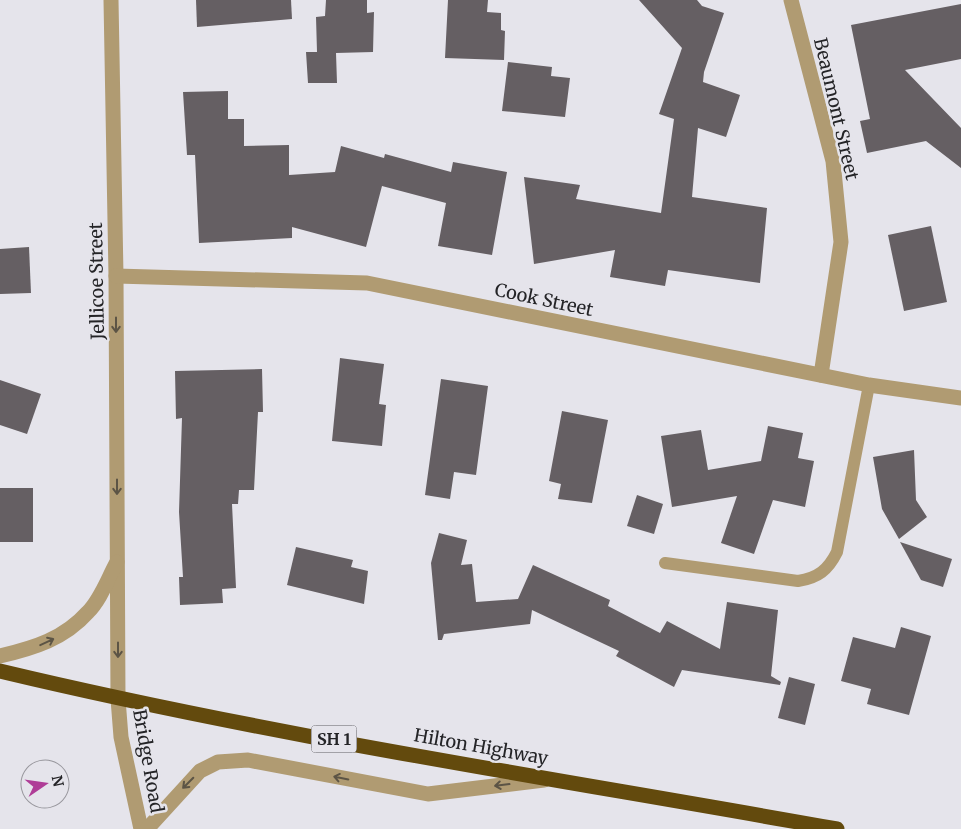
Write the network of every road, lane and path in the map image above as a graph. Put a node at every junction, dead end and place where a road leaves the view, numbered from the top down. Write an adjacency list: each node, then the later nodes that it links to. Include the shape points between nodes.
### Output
1 (111, 0): 3 (street, Jellicoe Street)
2 (791, 0): 4 (street, Beaumont Street, via 833,161 841,242)
3 (116, 276): 4 (street, Cook Street, via 367,283); 7 (street, Jellicoe Street, one-way to 7)
4 (821, 376): 5 (street, Cook Street)
5 (869, 385): 6 (street, Cook Street); 8 (lane, via 837,552 823,572 811,579 798,581)
6 (961, 398)
7 (118, 562): 9 (street, one-way to 7, via 37,647 62,635 89,612); 11 (street, Jellicoe Street, one-way to 11)
8 (665, 563)
9 (0, 656)
10 (0, 671): 11 (highway, SH 1)
11 (118, 699): 12 (highway, Hilton Highway / SH 1); 13 (street, Bridge Road, via 121,737)
12 (550, 779): 14 (street, Bridge Road, one-way to 14, via 428,794 248,760 218,762 200,770); 15 (highway, Hilton Highway / SH 1)
13 (141, 829)
14 (147, 829)
15 (837, 829)

